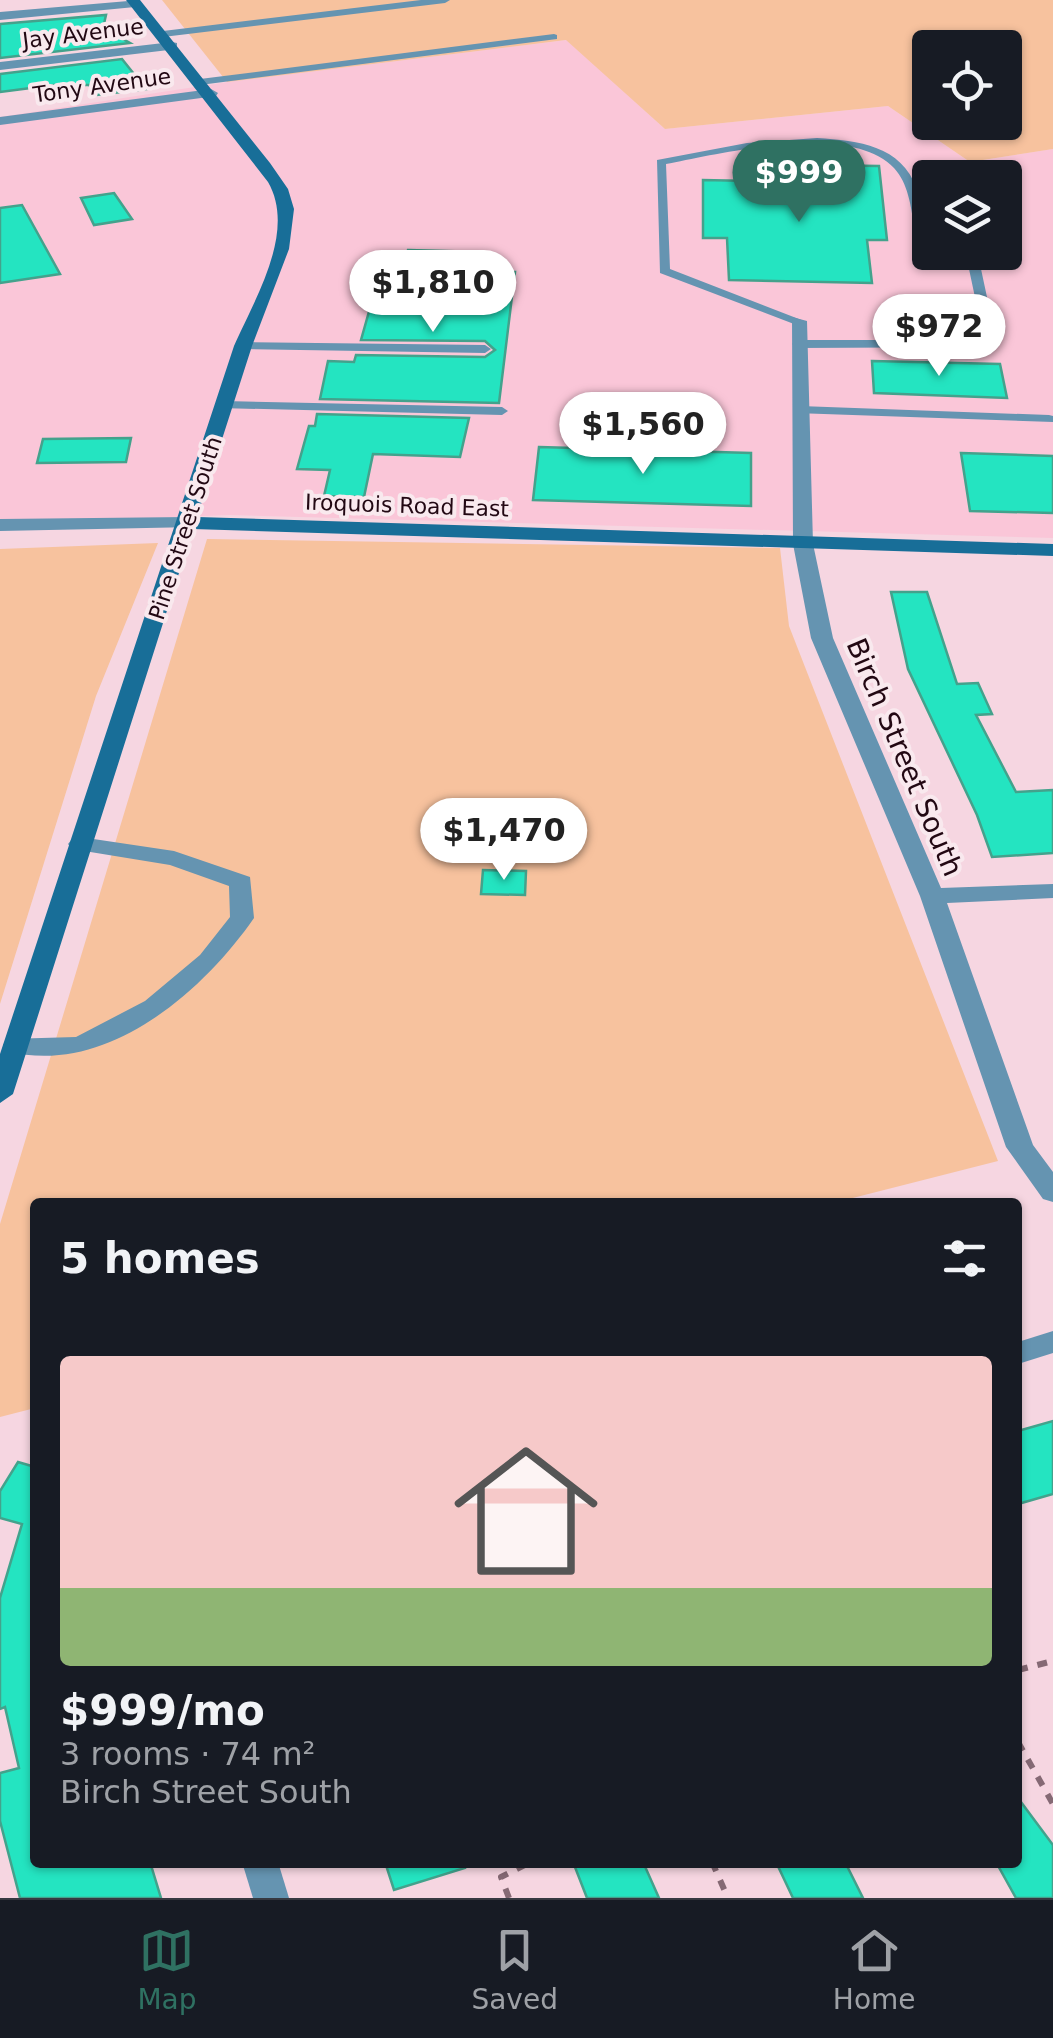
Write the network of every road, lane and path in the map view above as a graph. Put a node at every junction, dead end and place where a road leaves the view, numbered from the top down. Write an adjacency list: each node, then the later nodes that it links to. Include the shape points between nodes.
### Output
1 (444, 0): 5 (lane)
2 (134, 1): 3 (street); 5 (street, Pine Street South)
3 (0, 16)
4 (554, 37): 7 (lane)
5 (167, 40): 6 (street, Jay Avenue); 7 (street, Pine Street South)
6 (0, 66)
7 (205, 87): 8 (street, Tony Avenue); 12 (street, Pine Street South, via 272,178 286,211 282,248)
8 (0, 121)
9 (912, 185): 11 (lane, via 893,159 868,147 815,141 729,147 661,162 664,271)
10 (975, 270): 11 (lane, via 991,344)
11 (798, 332): 15 (street, Birch Street South)
12 (242, 346): 13 (lane); 14 (street, Pine Street South)
13 (485, 349)
14 (224, 405): 16 (lane); 18 (street, Pine Street South)
15 (800, 410): 17 (lane); 20 (street, Birch Street South)
16 (502, 411)
17 (1049, 419)
18 (188, 522): 19 (street, Iroquois Road East); 20 (street, Iroquois Road East); 22 (street, Pine Street South)
19 (0, 526)
20 (803, 544): 21 (street, Iroquois Road East); 24 (street, Birch Street South, via 822,638)
21 (1053, 550)
22 (80, 844): 25 (street, Pine Street South); 25 (street, via 174,858 241,882 242,918 209,962 154,1006 80,1045)
23 (1053, 892): 24 (street)
24 (932, 896): 27 (street, Birch Street South, via 1020,1147)
25 (16, 1045): 26 (street, Pine Street South)
26 (0, 1094)
27 (1053, 1192)
28 (1053, 1342): 29 (street)
29 (1022, 1352)
30 (1053, 1661): 31 (path)
31 (1022, 1669)
32 (1022, 1749): 33 (path)
33 (1053, 1804)
34 (262, 1868): 37 (street)
35 (519, 1868): 38 (path, via 501,1877)
36 (715, 1868): 39 (path)
37 (271, 1898)
38 (509, 1898)
39 (728, 1898)

